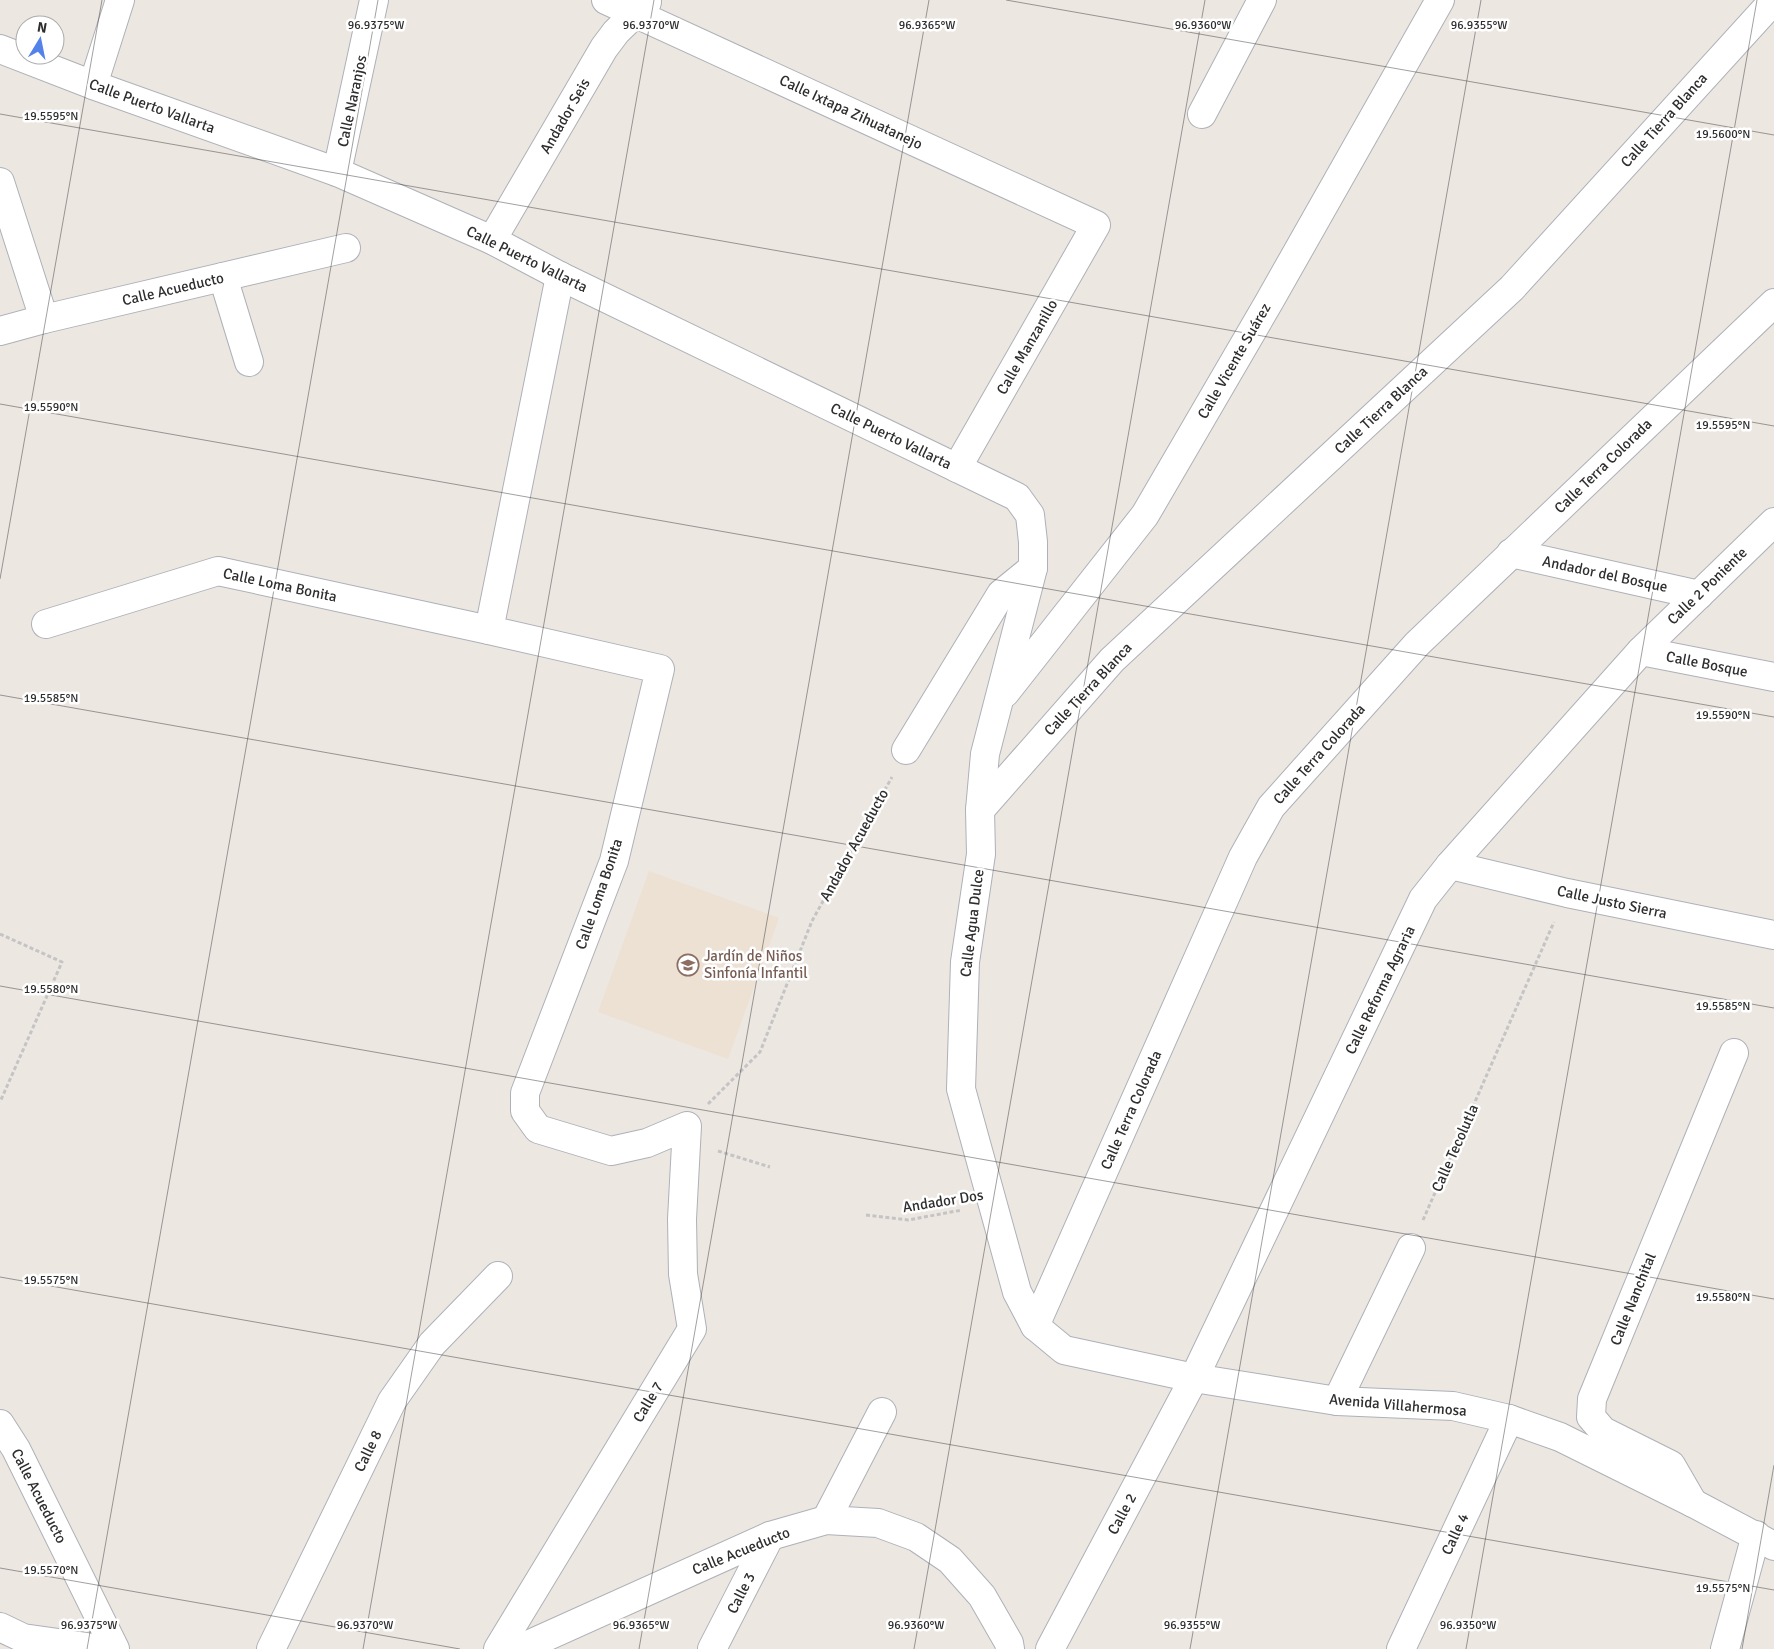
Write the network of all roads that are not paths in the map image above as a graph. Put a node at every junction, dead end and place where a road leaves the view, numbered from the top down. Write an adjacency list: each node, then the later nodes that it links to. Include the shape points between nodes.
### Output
1 (120, 0): 9 (street)
2 (374, 0): 11 (street, Calle Naranjos)
3 (606, 0): 7 (street, Calle Ixtapa Zihuatanejo)
4 (1262, 0): 10 (street)
5 (1440, 0): 32 (street, Calle Vicente Suárez, via 1145,515)
6 (1774, 0): 34 (street, Calle Tierra Blanca, via 1512,288 1112,660)
7 (643, 7): 13 (street, Calle Ixtapa Zihuatanejo); 14 (street, Andador Seis, via 604,48)
8 (0, 49): 9 (street, Calle Puerto Vallarta)
9 (93, 85): 11 (street, Calle Puerto Vallarta)
10 (1202, 114)
11 (337, 172): 14 (street, Calle Puerto Vallarta)
12 (0, 182): 19 (street)
13 (1096, 225): 22 (street, Calle Manzanillo)
14 (492, 240): 16 (street, Calle Puerto Vallarta)
15 (346, 248): 17 (street, Calle Acueducto)
16 (560, 276): 22 (street, Calle Puerto Vallarta); 29 (street)
17 (222, 277): 19 (street, Calle Acueducto); 21 (street)
18 (1774, 303): 25 (street, Calle Terra Colorada)
19 (44, 319): 20 (street, Calle Acueducto)
20 (0, 331)
21 (249, 362)
22 (957, 468): 23 (street, Calle Puerto Vallarta, via 1016,497)
23 (1030, 515): 26 (street, Calle Agua Dulce)
24 (1774, 522): 27 (street, Calle 2 Poniente)
25 (1511, 553): 27 (street, Andador del Bosque); 41 (street, Calle Terra Colorada, via 1417,644 1271,807 1242,857)
26 (1033, 568): 32 (street, Calle Agua Dulce); 33 (street, via 1001,594)
27 (1699, 595): 30 (street, Calle 2 Poniente)
28 (46, 624): 29 (street, Calle Loma Bonita, via 218,571)
29 (489, 630): 38 (street, Calle Loma Bonita, via 660,669 614,861 525,1093 525,1111 538,1129 610,1151 647,1143)
30 (1641, 651): 31 (street, Calle Bosque); 35 (street, Calle Reforma Agraria)
31 (1774, 677)
32 (998, 702): 34 (street, Calle Agua Dulce, via 985,754)
33 (906, 750)
34 (980, 810): 41 (street, Calle Agua Dulce, via 981,854 965,962 961,1089 1017,1292)
35 (1450, 866): 36 (street, Calle Justo Sierra); 42 (street, Calle Reforma Agraria, via 1423,898)
36 (1774, 935)
37 (1734, 1053): 47 (street, Calle Nanchital, via 1592,1399 1591,1417 1603,1431 1672,1465)
38 (687, 1126): 55 (street, Calle 7, via 683,1274 692,1329)
39 (1411, 1248): 43 (street)
40 (498, 1276): 54 (street, Calle 8, via 432,1344 392,1401)
41 (1035, 1326): 42 (street, Avenida Villahermosa, via 1064,1350)
42 (1194, 1378): 43 (street, Avenida Villahermosa); 59 (street, Calle 2)
43 (1337, 1401): 45 (street, Avenida Villahermosa, via 1453,1406)
44 (882, 1412): 48 (street)
45 (1508, 1419): 47 (street, Avenida Villahermosa, via 1560,1437); 60 (street, Calle 4)
46 (0, 1424): 53 (street, Calle Acueducto, via 16,1449)
47 (1693, 1503): 50 (street, Avenida Villahermosa)
48 (826, 1520): 49 (street, Calle Acueducto); 58 (street, Calle Acueducto, via 878,1522 916,1537 950,1560 982,1596)
49 (770, 1536): 56 (street, Calle Acueducto); 57 (street, Calle 3)
50 (1765, 1541): 61 (street)
51 (0, 1627): 52 (street, via 24,1638)
52 (101, 1649)
53 (115, 1649)
54 (271, 1649)
55 (498, 1649)
56 (518, 1649)
57 (712, 1649)
58 (1010, 1649)
59 (1050, 1649)
60 (1401, 1649)
61 (1725, 1649)

